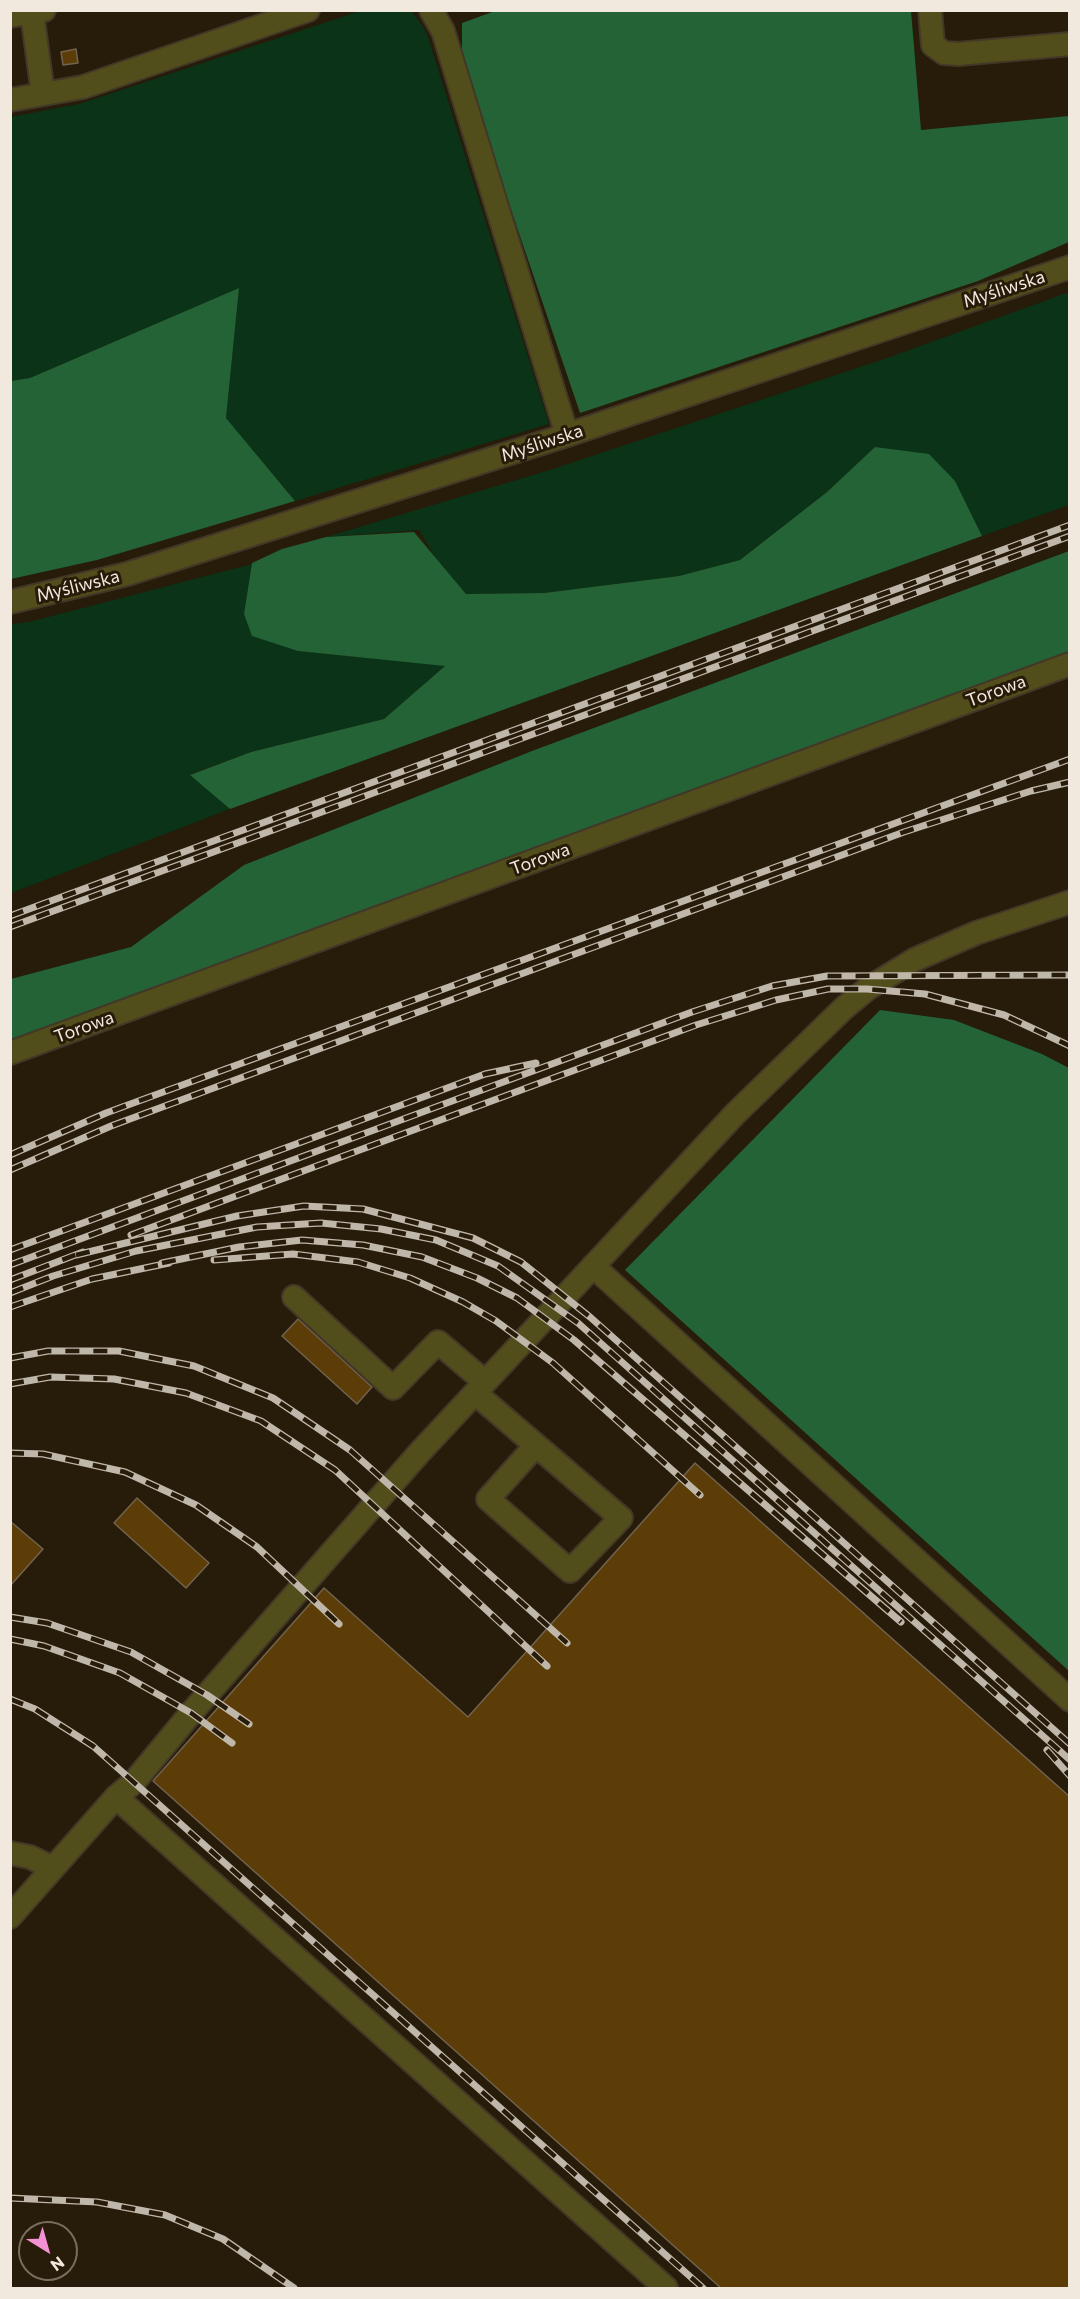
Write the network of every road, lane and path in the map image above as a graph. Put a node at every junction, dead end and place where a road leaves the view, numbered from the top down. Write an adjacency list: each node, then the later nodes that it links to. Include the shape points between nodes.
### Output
1 (308, 10): 6 (street, via 83,87)
2 (431, 10): 9 (street, via 443,31)
3 (930, 10): 5 (street, via 933,45 944,53)
4 (29, 13): 6 (street)
5 (1070, 44)
6 (43, 94): 7 (street)
7 (10, 100)
8 (1070, 267): 9 (street, Myśliwska)
9 (567, 435): 10 (street, Myśliwska, via 127,574)
10 (10, 602)
11 (1070, 664): 13 (street, Torowa)
12 (1070, 902): 14 (street, via 976,933 914,960 867,989 735,1114)
13 (10, 1053)
14 (593, 1266): 16 (street); 18 (street)
15 (294, 1297): 16 (street, via 393,1388 438,1342)
16 (480, 1388): 17 (street, via 621,1518 570,1571 488,1499); 19 (street, via 190,1713 134,1782)
17 (530, 1452)
18 (1070, 1700)
19 (116, 1797): 21 (street); 23 (street)
20 (10, 1853): 21 (street)
21 (53, 1868): 22 (street)
22 (10, 1917)
23 (666, 2289)

